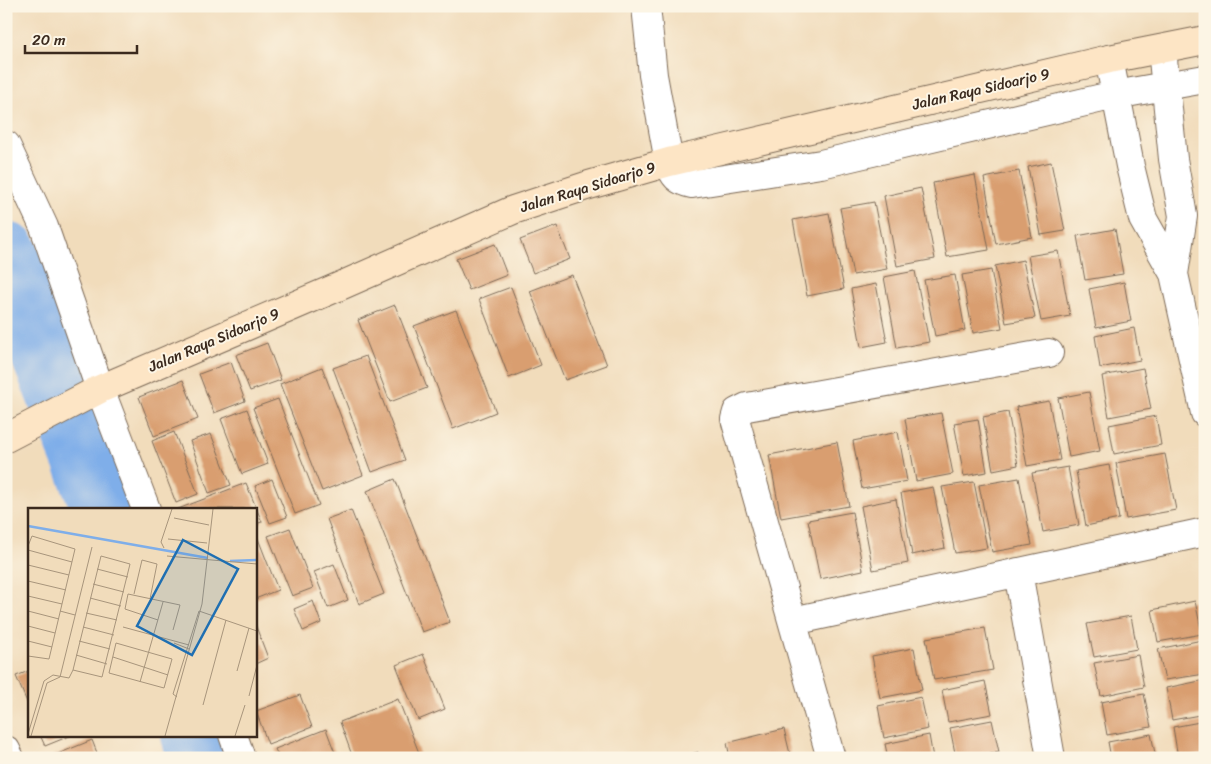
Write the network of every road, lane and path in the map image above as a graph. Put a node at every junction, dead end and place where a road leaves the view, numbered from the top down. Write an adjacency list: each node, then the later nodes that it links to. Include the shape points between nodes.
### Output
1 (646, 6): 9 (street, via 653,75)
2 (1205, 40): 3 (street, Jalan Raya Sidoarjo 9)
3 (1162, 49): 4 (street, Jalan Raya Sidoarjo 9); 6 (street)
4 (1109, 59): 7 (street); 9 (street, Jalan Raya Sidoarjo 9)
5 (1205, 79): 6 (street)
6 (1166, 86): 7 (street); 10 (street, via 1173,159 1183,216)
7 (1115, 95): 9 (street, via 821,164 692,184 680,181 672,174); 10 (street, via 1143,219)
8 (6, 145): 12 (street, via 44,227)
9 (669, 162): 12 (street, Jalan Raya Sidoarjo 9, via 513,210)
10 (1174, 274): 13 (street)
11 (1049, 353): 18 (street, via 747,407 737,412 735,419)
12 (91, 394): 14 (street, Jalan Raya Sidoarjo 9); 15 (street)
13 (1205, 413)
14 (17, 432)
15 (146, 508)
16 (1205, 532): 17 (street)
17 (1018, 572): 18 (street); 24 (street)
18 (793, 621): 23 (street)
19 (233, 736): 22 (street)
20 (6, 750): 21 (street)
21 (10, 758)
22 (241, 758)
23 (831, 758)
24 (1051, 758)

